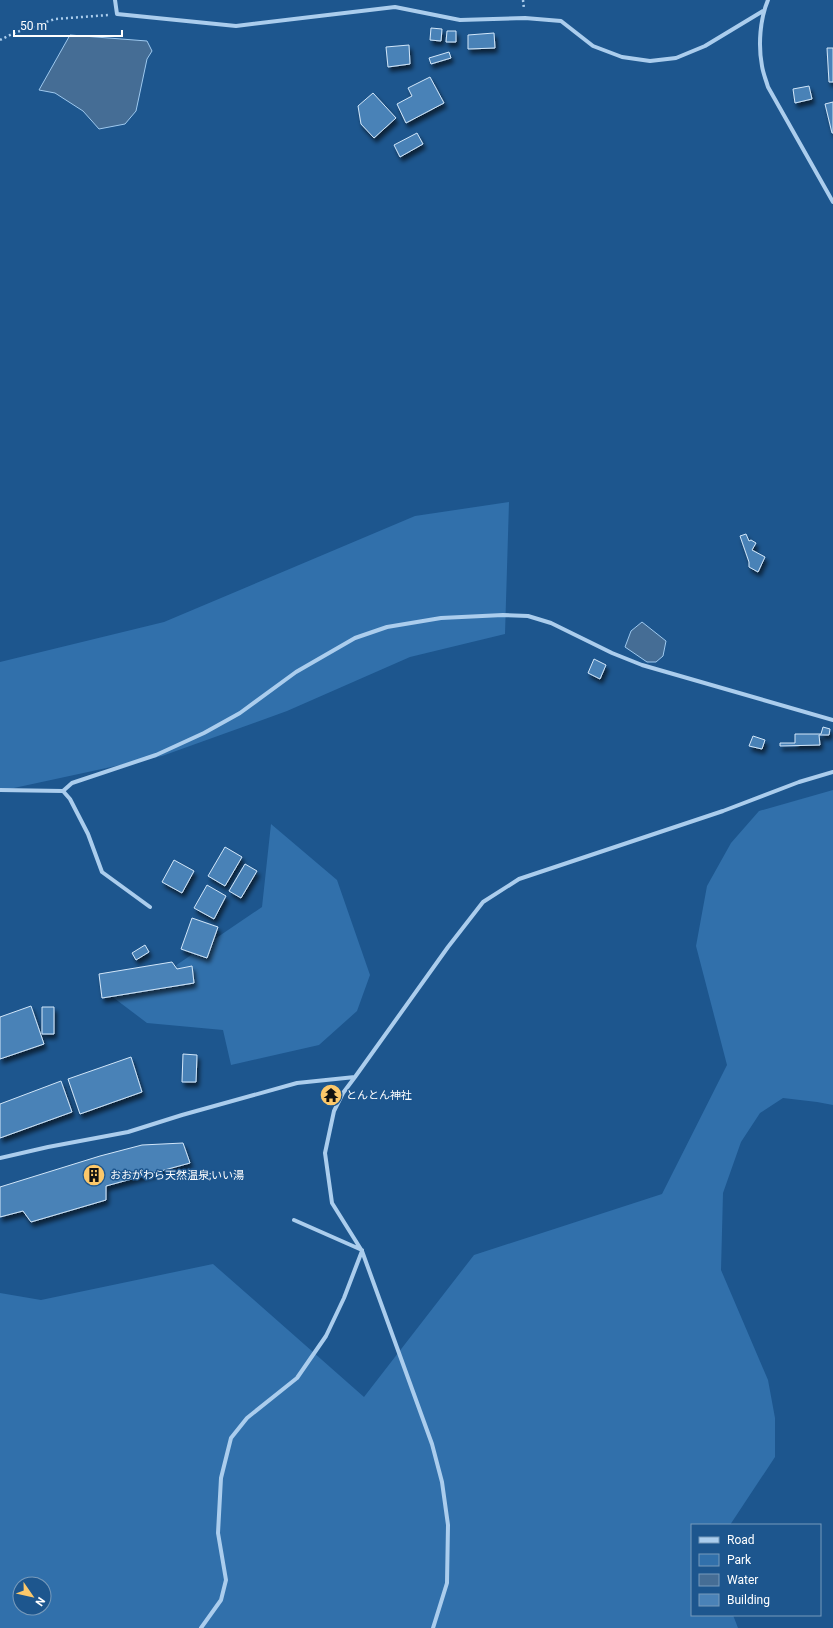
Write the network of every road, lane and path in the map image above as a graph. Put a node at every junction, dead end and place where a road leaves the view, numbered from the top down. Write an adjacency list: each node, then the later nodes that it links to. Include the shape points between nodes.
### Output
1 (115, 0): 4 (street)
2 (768, 0): 3 (street)
3 (763, 11): 4 (street, via 705,46 676,58 650,61 622,58 593,46 561,21 525,18 460,20 395,7 236,26); 6 (street, via 762,66 768,87)
4 (117, 14): 5 (path, via 56,19)
5 (0, 40)
6 (833, 202)
7 (833, 720): 10 (street, via 642,664 612,653 551,623 528,616 441,618 387,627 355,638 296,672 240,713 204,733 156,755 72,783)
8 (833, 772): 12 (street, via 526,876 483,902)
9 (0, 790): 10 (street)
10 (64, 791): 11 (street, via 88,834 102,872)
11 (150, 907)
12 (355, 1077): 13 (street, via 297,1083 128,1132); 15 (street, via 334,1111 325,1153 332,1203)
13 (0, 1158)
14 (294, 1220): 15 (street)
15 (362, 1250): 16 (street, via 326,1336 297,1378 247,1418 231,1438 221,1478 218,1533 226,1580 221,1600); 17 (street, via 432,1444 442,1482 448,1525 448,1583)
16 (201, 1628)
17 (433, 1628)

